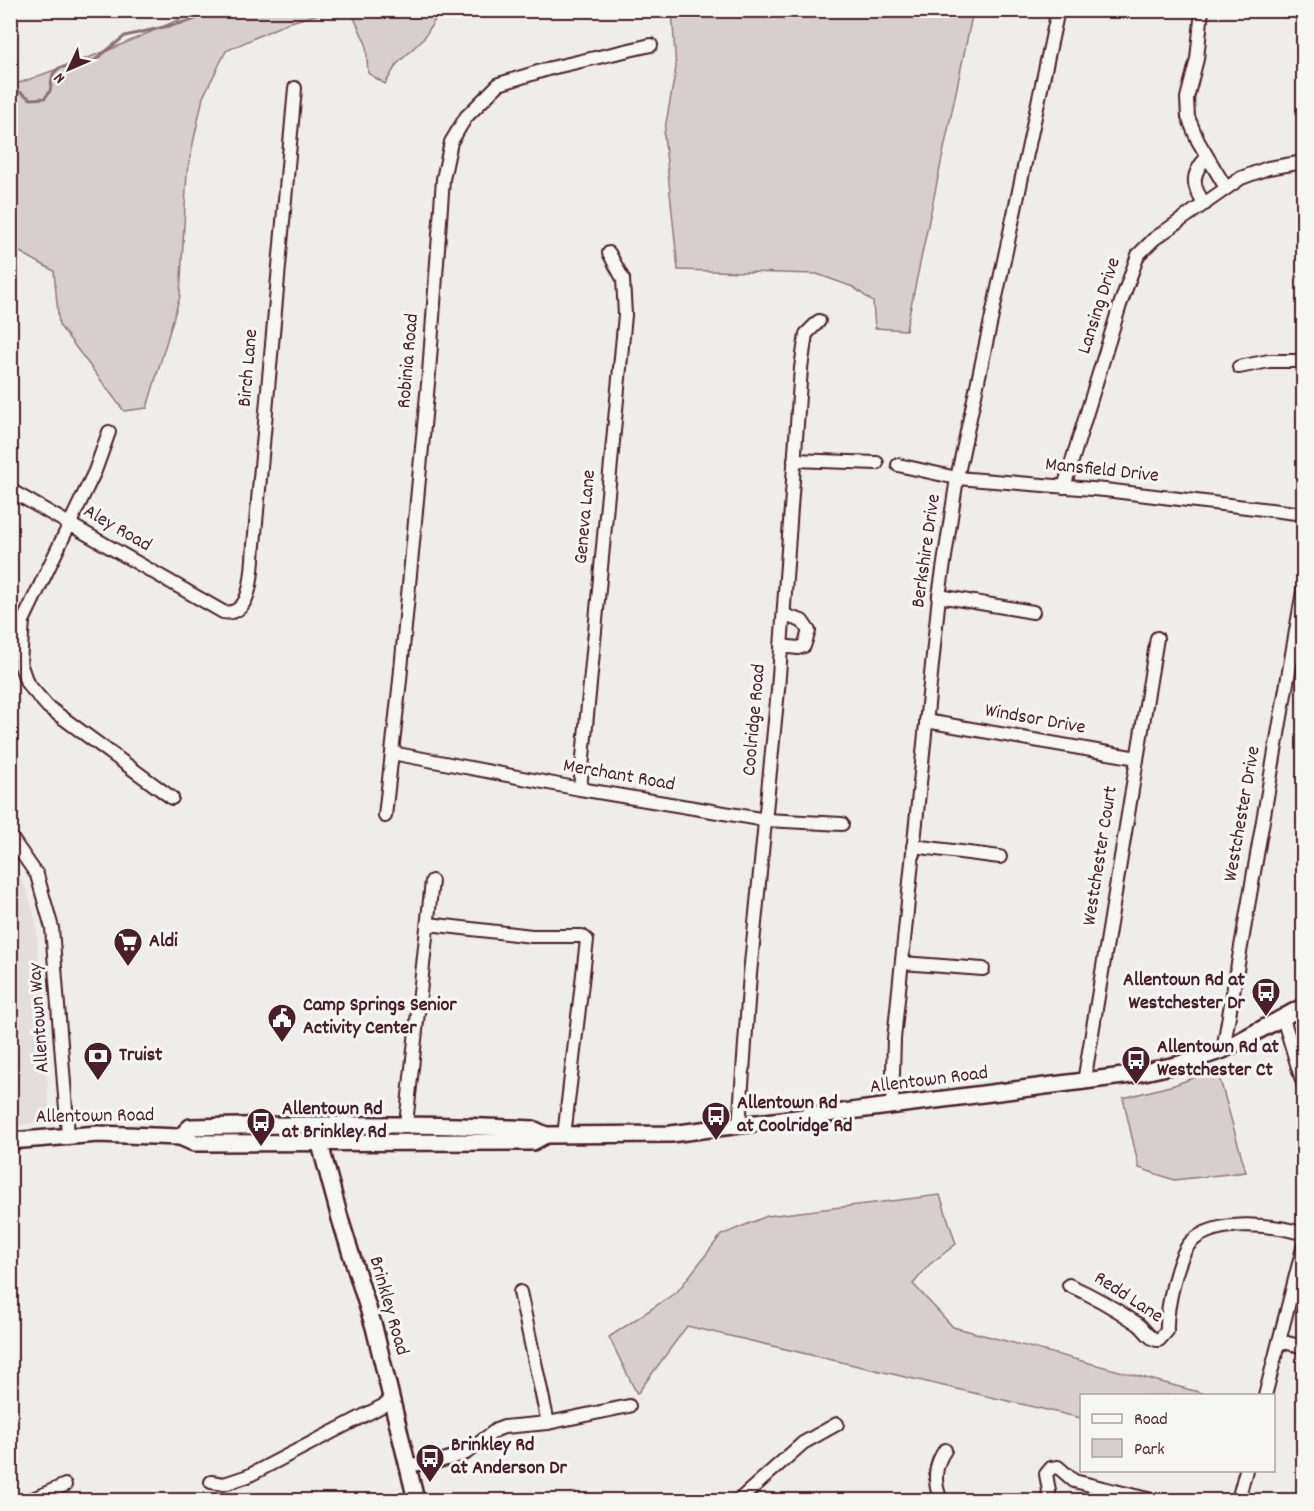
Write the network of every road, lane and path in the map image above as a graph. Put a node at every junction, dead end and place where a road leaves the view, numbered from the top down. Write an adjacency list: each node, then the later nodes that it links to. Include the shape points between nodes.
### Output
1 (1058, 10): 17 (street, Berkshire Drive)
2 (1202, 10): 5 (street, via 1187,108 1192,130)
3 (651, 45): 30 (street, Robinia Road, via 499,84 466,117 451,142 443,179 429,373)
4 (295, 88): 24 (street, Birch Lane, via 250,583 244,602 234,611 222,612)
5 (1207, 157): 7 (street); 8 (street, via 1197,167 1193,180)
6 (1304, 162): 7 (street, Lansing Drive, via 1268,168)
7 (1226, 188): 8 (street, Lansing Drive)
8 (1205, 204): 18 (street, Lansing Drive, via 1154,239 1133,263)
9 (609, 253): 32 (street, Geneva Lane, via 623,279 625,315)
10 (819, 321): 14 (street, Coolridge Road, via 805,339)
11 (1304, 361): 12 (street, via 1269,361)
12 (1239, 367)
13 (109, 432): 21 (street, via 95,471)
14 (794, 460): 15 (street); 26 (street, Coolridge Road)
15 (877, 463)
16 (898, 465): 17 (street, Mansfield Drive)
17 (957, 478): 18 (street, Mansfield Drive); 23 (street, Berkshire Drive)
18 (1064, 487): 20 (street, Mansfield Drive)
19 (10, 490): 21 (street, Aley Road)
20 (1304, 514)
21 (68, 524): 24 (street, Aley Road); 33 (street, via 23,621 22,674 37,696)
22 (1304, 585): 46 (street, Westchester Drive)
23 (939, 596): 25 (street); 29 (street, Berkshire Drive)
24 (203, 601)
25 (1034, 612)
26 (784, 615): 28 (street, Coolridge Road); 28 (street, via 802,621 808,631 804,646)
27 (1157, 638): 31 (street, Westchester Court)
28 (782, 646): 35 (street, Coolridge Road)
29 (926, 721): 31 (street, Windsor Drive); 38 (street, Berkshire Drive)
30 (392, 753): 32 (street, Merchant Road); 34 (street, Robinia Road)
31 (1137, 758): 47 (street, Westchester Court)
32 (580, 789): 35 (street, Merchant Road)
33 (172, 798)
34 (385, 816)
35 (766, 820): 36 (street, Merchant Road); 52 (street, Coolridge Road)
36 (842, 824)
37 (10, 836): 53 (street, Allentown Way, via 37,875 52,928)
38 (913, 846): 39 (street); 42 (street, Berkshire Drive)
39 (1000, 857)
40 (432, 881): 41 (street)
41 (428, 924): 51 (street); 55 (street, via 532,936 582,936 587,940)
42 (902, 963): 43 (street); 49 (street, Berkshire Drive)
43 (983, 969)
44 (1304, 1006): 45 (main road, Allentown Road)
45 (1283, 1018): 46 (main road, Allentown Road); 48 (street)
46 (1223, 1050): 47 (main road, Allentown Road, via 1168,1068)
47 (1084, 1082): 49 (main road, Allentown Road)
48 (1304, 1087)
49 (892, 1106): 52 (main road, Allentown Road)
50 (315, 1124): 51 (main road, Allentown Road); 56 (main road, Allentown Road, via 190,1127); 58 (main road, Brinkley Road)
51 (406, 1124): 54 (main road, Allentown Road, via 533,1129)
52 (739, 1127): 55 (main road, Allentown Road, via 646,1135)
53 (68, 1135): 56 (main road, Allentown Road); 57 (main road, Allentown Road)
54 (546, 1135): 55 (main road, Allentown Road); 58 (main road, Allentown Road, via 533,1142)
55 (564, 1136)
56 (180, 1137): 58 (main road, Allentown Road, via 194,1143)
57 (10, 1141)
58 (319, 1142): 66 (main road, Brinkley Road, via 375,1327)
59 (1304, 1234): 61 (street, Redd Lane, via 1242,1225 1193,1240 1186,1249 1166,1316 1167,1331 1160,1340 1152,1339 1141,1326 1106,1302)
60 (1304, 1244): 63 (street)
61 (1069, 1285)
62 (520, 1292): 68 (street)
63 (1279, 1341): 64 (street); 65 (street)
64 (1304, 1347)
65 (1265, 1394)
66 (392, 1401): 71 (main road, Brinkley Road); 73 (street, via 248,1476 224,1484)
67 (629, 1407): 68 (street)
68 (548, 1423): 71 (street, via 504,1427 466,1453 433,1463)
69 (837, 1424): 77 (street, via 803,1443)
70 (945, 1450): 78 (street, via 935,1475)
71 (406, 1465): 76 (main road, Brinkley Road)
72 (1245, 1472): 81 (street)
73 (211, 1482)
74 (65, 1485): 75 (street)
75 (30, 1500)
76 (416, 1500)
77 (739, 1500)
78 (941, 1500)
79 (1047, 1500): 80 (street, via 1046,1474 1058,1467 1074,1480)
80 (1152, 1500)
81 (1238, 1500)

